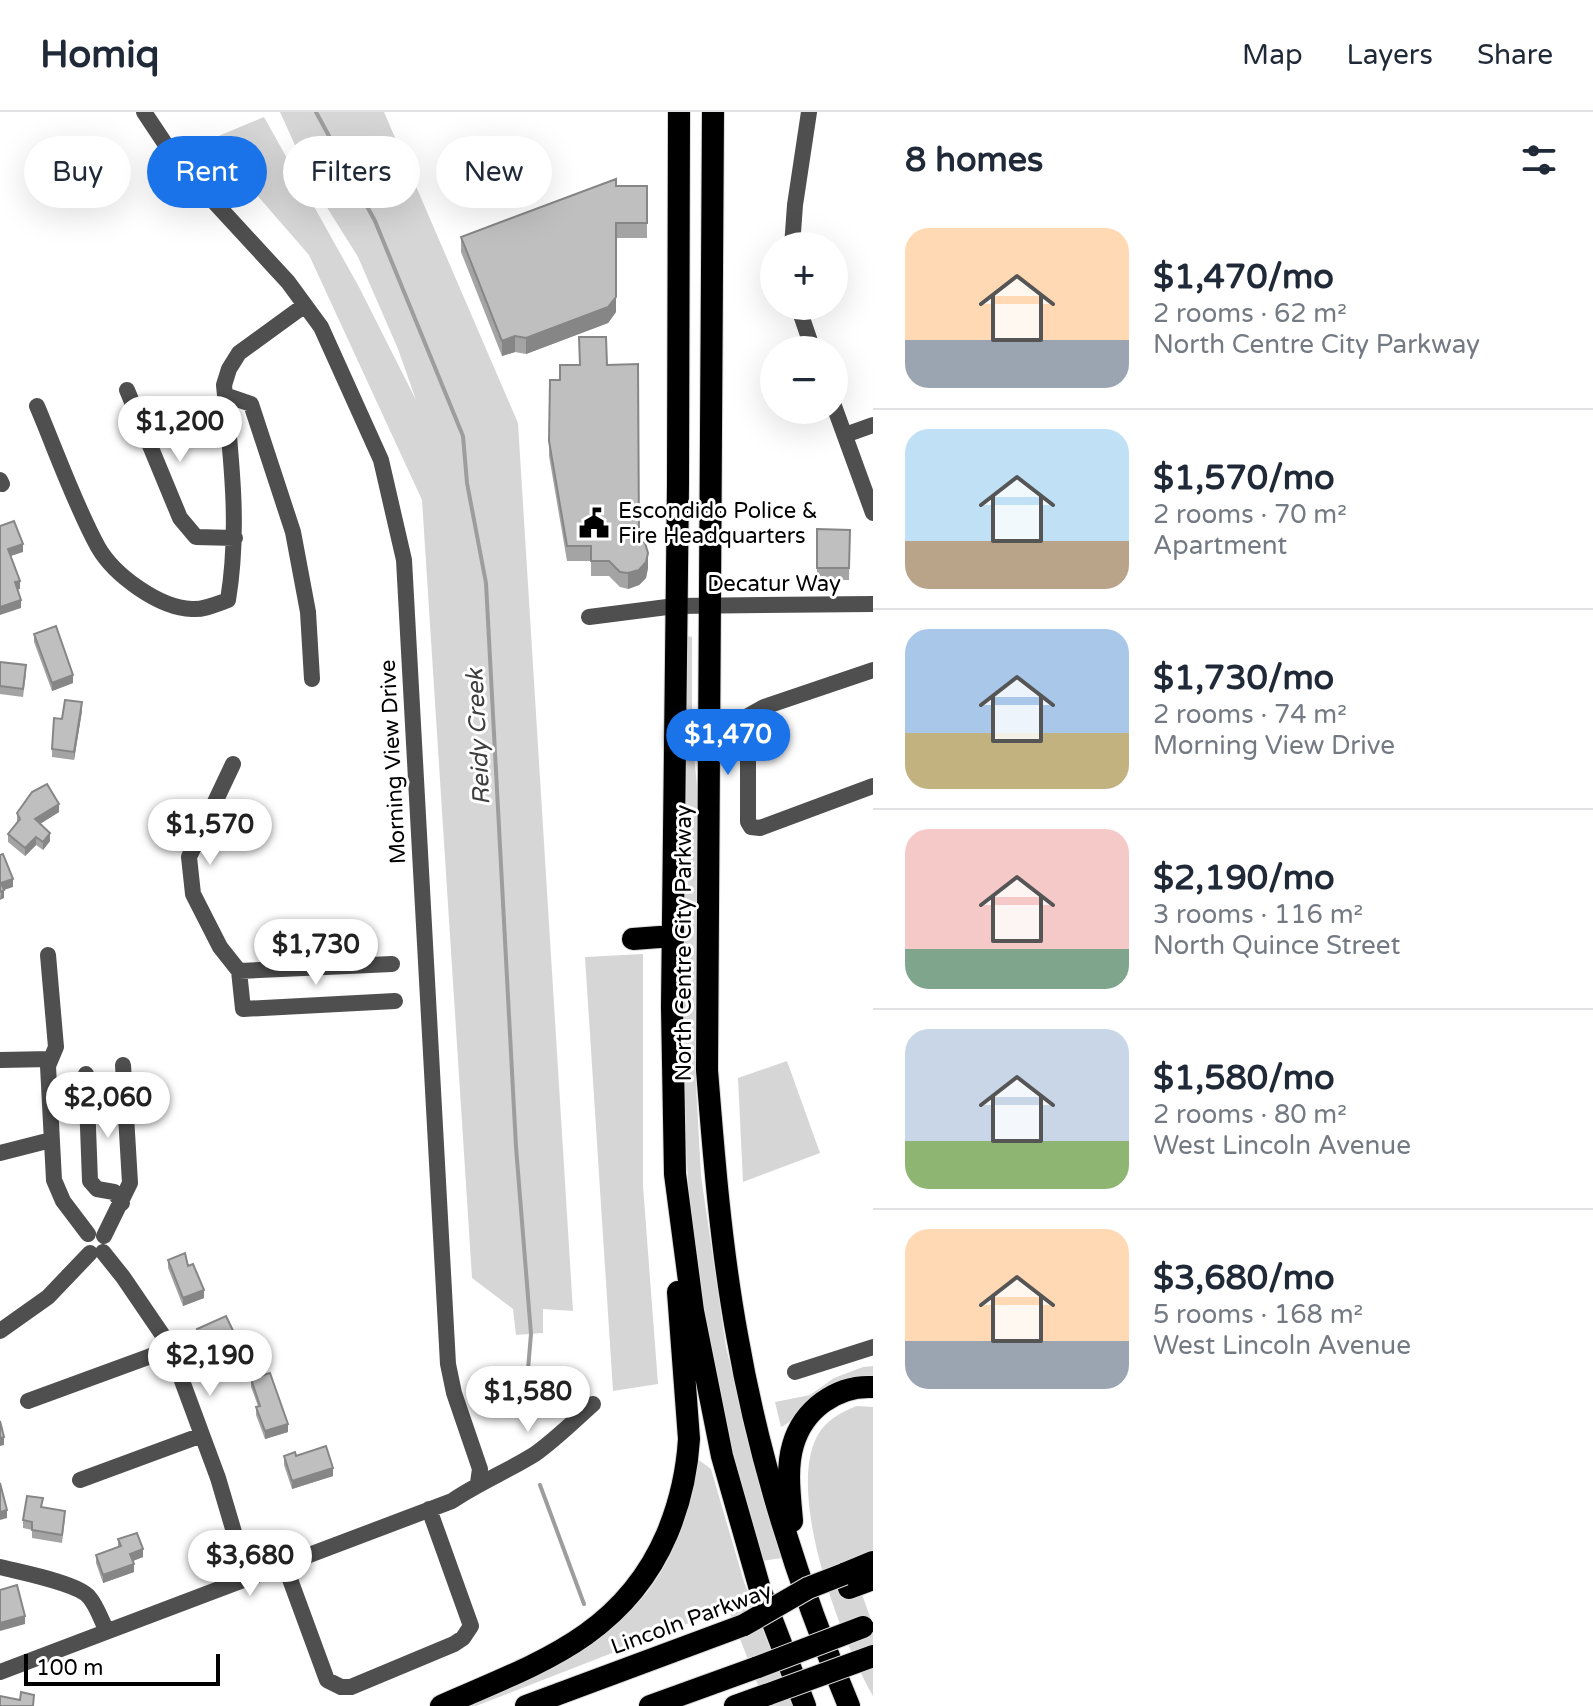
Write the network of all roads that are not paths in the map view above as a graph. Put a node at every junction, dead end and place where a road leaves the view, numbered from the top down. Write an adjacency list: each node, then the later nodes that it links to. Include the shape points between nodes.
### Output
1 (144, 112): 6 (street, Morning View Drive, via 197,183)
2 (679, 112): 17 (highway, North Centre City Parkway)
3 (713, 112): 16 (highway, North Centre City Parkway)
4 (809, 112): 5 (street)
5 (793, 232)
6 (305, 305): 8 (street, via 239,353 226,377); 47 (street, Morning View Drive, via 321,327 381,460 404,560 448,1364 480,1469)
7 (127, 390): 14 (street, via 180,518 196,537)
8 (225, 395): 14 (street); 20 (street, via 251,404 293,532 308,612)
9 (37, 406): 14 (street, via 99,549 131,584 161,601 192,609 228,600)
10 (841, 424): 12 (street)
11 (873, 425): 12 (street)
12 (845, 435): 13 (street)
13 (873, 513)
14 (235, 538)
15 (873, 604): 16 (street, Decatur Way)
16 (709, 605): 17 (street, Decatur Way); 51 (highway, North Centre City Parkway, via 707,1070 716,1192 755,1424)
17 (675, 606): 18 (street, Decatur Way); 23 (highway, North Centre City Parkway)
18 (589, 617)
19 (873, 670): 22 (street, via 748,716 748,822 760,828)
20 (312, 679)
21 (233, 764): 27 (street, via 189,857 193,894 220,947)
22 (873, 786)
23 (673, 936): 24 (highway); 35 (highway, North Centre City Parkway)
24 (633, 939)
25 (48, 955): 29 (street, via 56,1047)
26 (392, 964): 27 (street)
27 (239, 971): 28 (street, via 243,1009)
28 (395, 1001)
29 (51, 1059): 30 (street); 33 (street)
30 (0, 1060)
31 (123, 1065): 36 (street, via 130,1183)
32 (86, 1074): 36 (street, via 90,1181 97,1189 114,1192)
33 (51, 1140): 34 (street); 37 (street, via 54,1180 63,1201)
34 (0, 1153)
35 (675, 1174): 61 (highway, via 688,1462 662,1547 635,1591 603,1624 552,1657); 65 (highway, North Centre City Parkway, via 693,1311 722,1456 760,1589)
36 (122, 1203): 37 (street)
37 (96, 1244): 38 (street, via 48,1297); 40 (street)
38 (0, 1331)
39 (873, 1347): 41 (street)
40 (170, 1349): 43 (street); 45 (street)
41 (795, 1372)
42 (873, 1387): 51 (highway, via 850,1389 820,1403 793,1444 790,1486)
43 (28, 1401)
44 (593, 1404): 47 (street, via 534,1455)
45 (202, 1435): 46 (street); 53 (street)
46 (80, 1480)
47 (478, 1483): 48 (street)
48 (429, 1509): 50 (street); 50 (street, via 471,1626 454,1644 351,1687 327,1680)
49 (873, 1562): 55 (highway)
50 (284, 1563): 53 (street)
51 (796, 1566): 60 (highway, North Centre City Parkway)
52 (0, 1567): 57 (street, via 86,1593)
53 (245, 1579): 57 (street)
54 (873, 1579): 55 (highway, Lincoln Parkway)
55 (846, 1581): 62 (highway, Lincoln Parkway, bridge)
56 (868, 1626): 63 (highway, bridge)
57 (107, 1631): 59 (street)
58 (873, 1656): 64 (highway, bridge)
59 (0, 1672)
60 (848, 1702)
61 (441, 1706)
62 (526, 1706)
63 (650, 1706)
64 (735, 1706)
65 (805, 1706)

